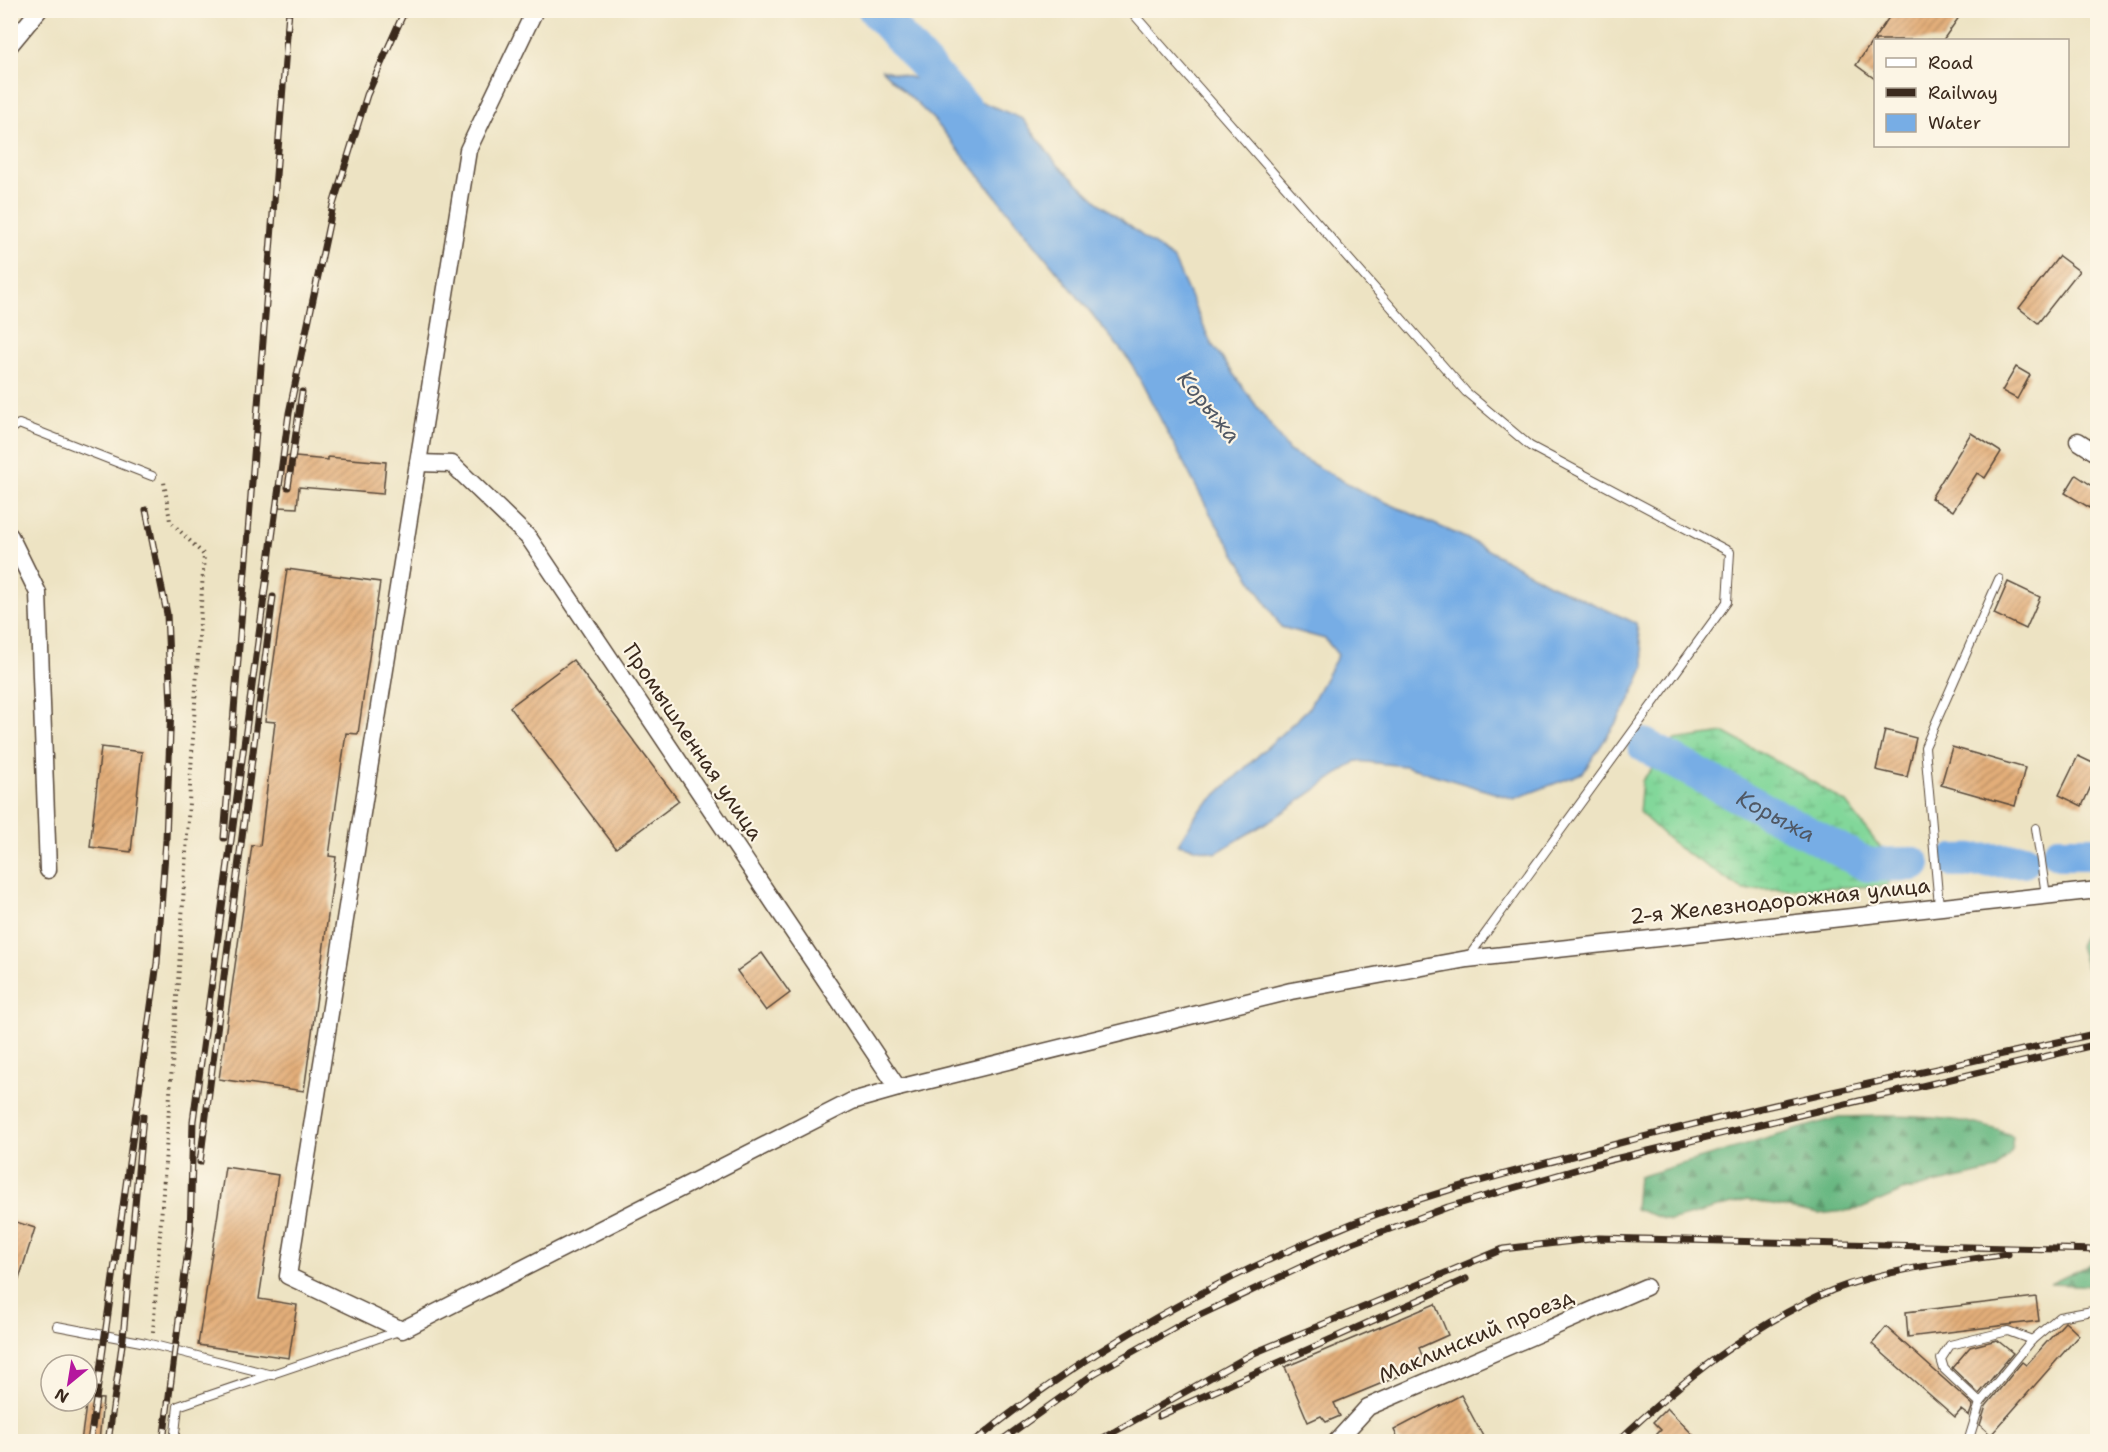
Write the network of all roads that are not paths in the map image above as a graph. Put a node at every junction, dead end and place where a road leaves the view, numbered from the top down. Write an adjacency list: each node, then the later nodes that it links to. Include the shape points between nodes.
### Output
1 (39, 10): 4 (street)
2 (535, 10): 8 (street, via 468,150)
3 (1130, 10): 17 (lane, via 1466,392 1530,446 1730,552 1727,602)
4 (10, 45)
5 (10, 429): 9 (lane, via 19,424)
6 (2078, 441): 7 (street)
7 (2097, 454)
8 (418, 462): 18 (street, Промышленная улица, via 452,464 529,538); 22 (street, via 288,1276)
9 (152, 476)
10 (10, 536): 13 (street, via 38,593)
11 (1999, 579): 16 (lane, via 1925,747)
12 (2036, 828): 15 (lane)
13 (48, 870)
14 (2097, 890): 15 (street, 2-я Железнодорожная улица)
15 (2046, 895): 16 (street, 2-я Железнодорожная улица)
16 (1939, 906): 17 (street, 2-я Железнодорожная улица)
17 (1467, 959): 18 (street, 2-я Железнодорожная улица, via 1291,991)
18 (898, 1088): 22 (street, 2-я Железнодорожная улица, via 852,1101)
19 (1646, 1287): 27 (street, Маклинский проезд, via 1368,1407)
20 (2097, 1310): 23 (lane, via 2059,1317)
21 (57, 1326): 24 (lane, via 152,1344)
22 (402, 1330): 24 (lane)
23 (2032, 1340): 25 (lane); 25 (lane, via 2008,1331 1950,1345 1941,1359 1944,1369)
24 (273, 1375): 26 (lane, via 178,1406)
25 (1980, 1403): 28 (lane)
26 (174, 1442)
27 (1335, 1442)
28 (1968, 1442)

